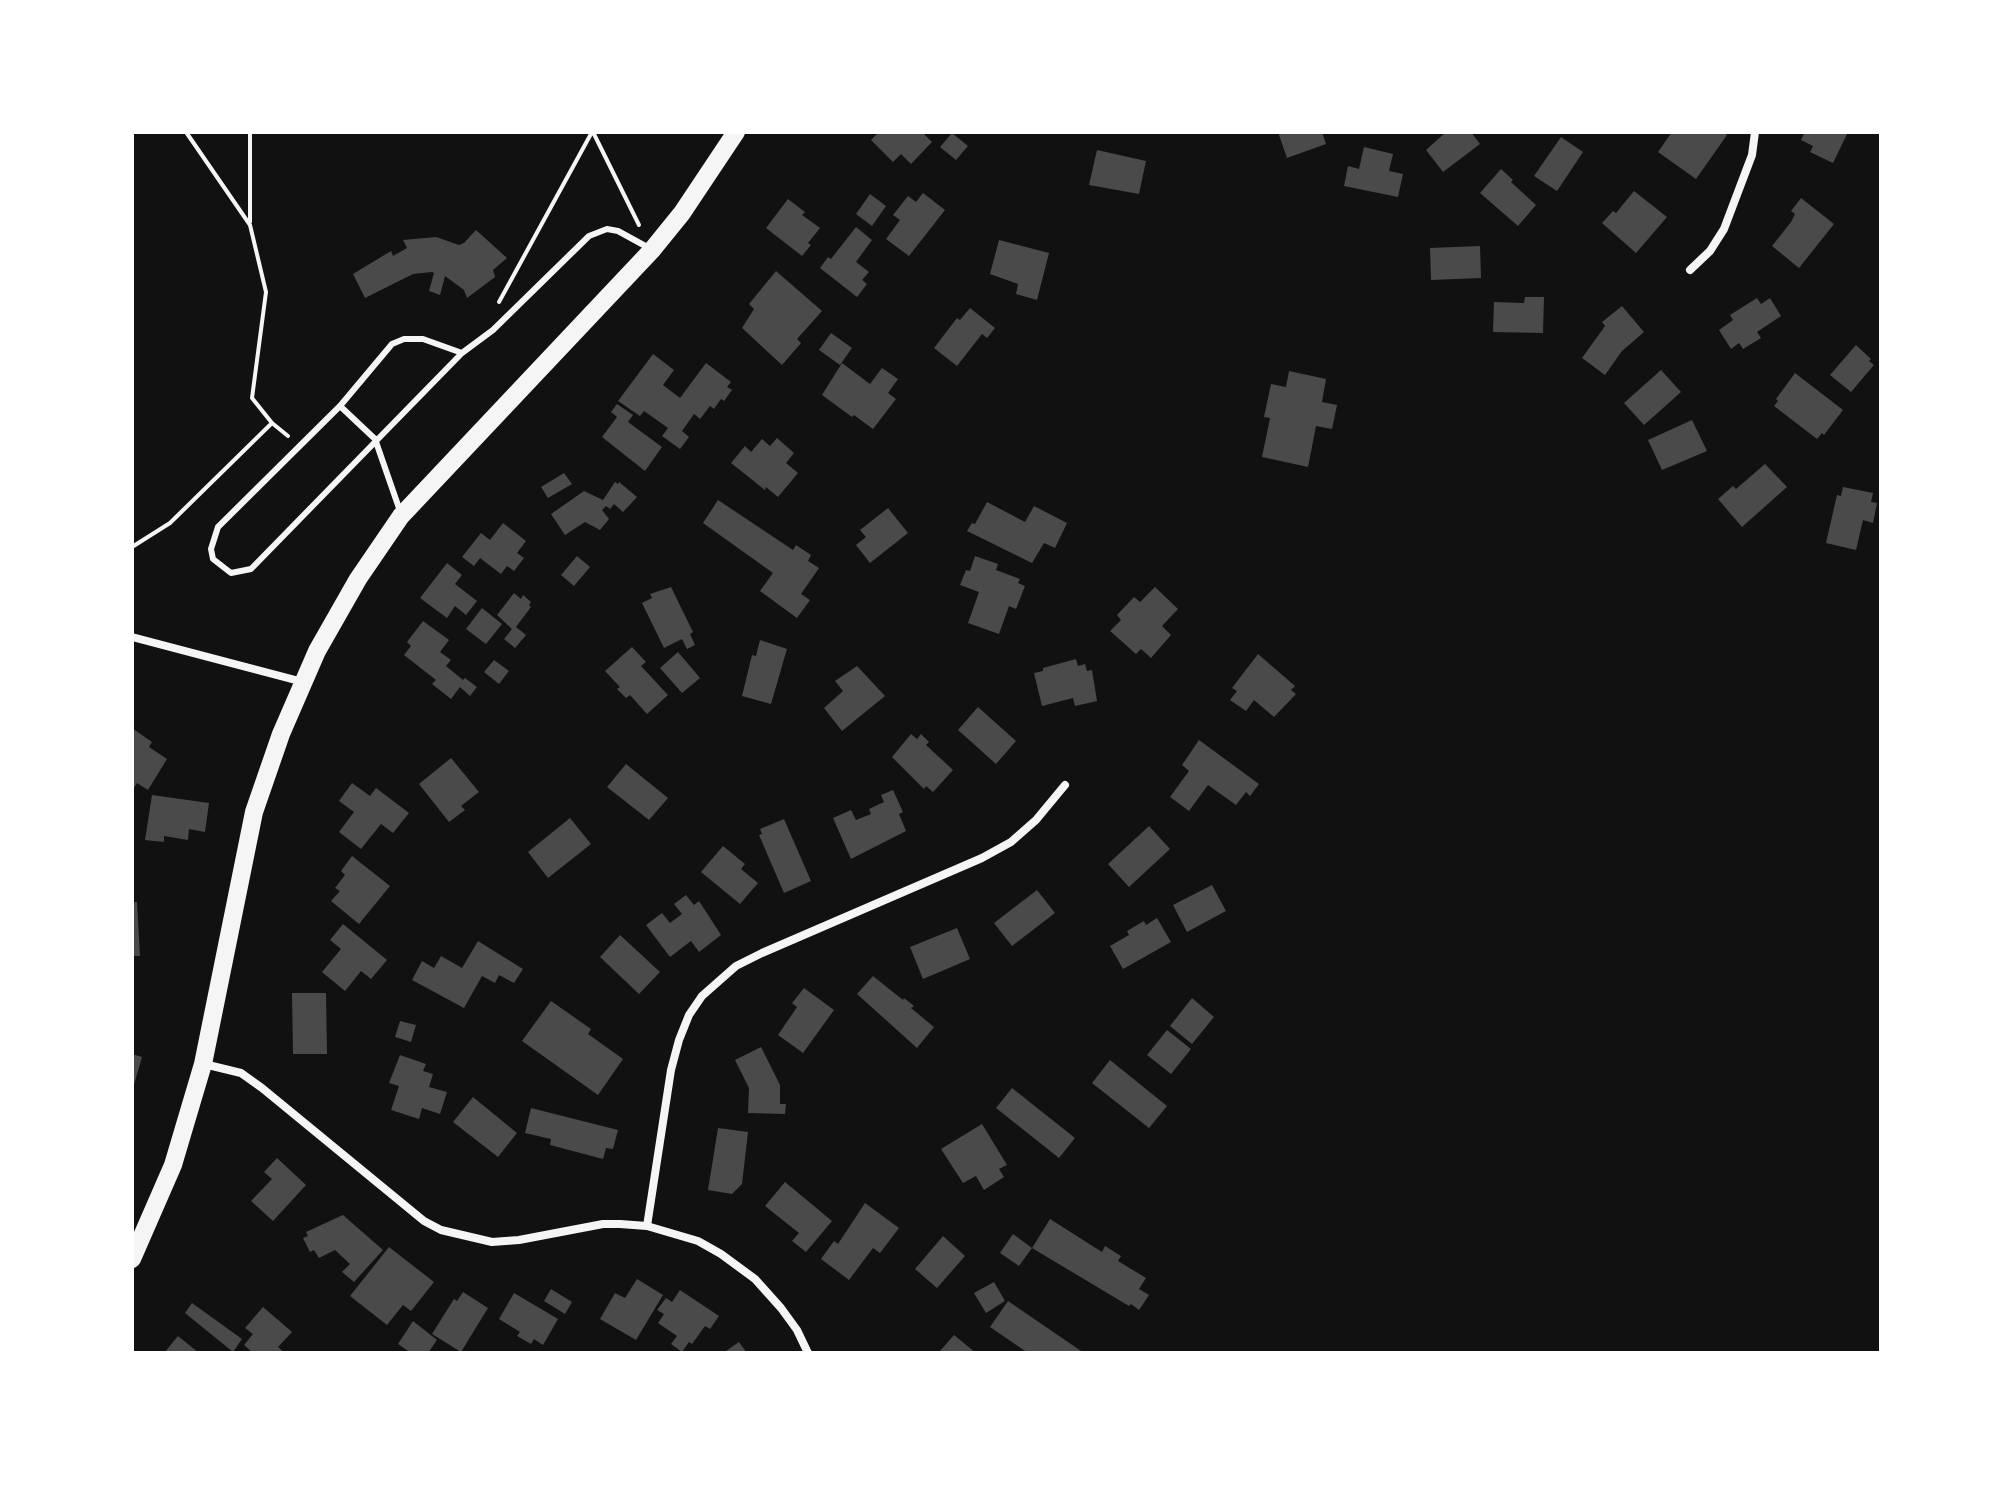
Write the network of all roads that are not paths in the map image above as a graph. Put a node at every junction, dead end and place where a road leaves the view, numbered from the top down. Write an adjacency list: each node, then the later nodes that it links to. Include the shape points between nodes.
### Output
1 (736, 132): 3 (highway)
2 (1755, 132): 4 (street, via 1752,155 1724,229)
3 (652, 250): 5 (lane, via 618,231 589,236); 8 (highway)
4 (1690, 270)
5 (462, 353): 6 (lane, via 423,339 392,344); 7 (lane)
6 (340, 406): 7 (lane); 7 (lane, via 218,527 211,549 219,566 231,573 251,569)
7 (375, 439): 8 (lane)
8 (401, 516): 10 (highway, via 358,579)
9 (132, 637): 10 (street)
10 (303, 682): 12 (highway, via 254,812)
11 (1065, 785): 13 (street, via 1011,842 762,953 736,966 702,996 675,1055)
12 (203, 1064): 13 (street, via 241,1073 441,1230 492,1242 603,1224); 14 (highway, via 173,1165)
13 (647, 1226): 15 (street, via 698,1241 740,1266 781,1308)
14 (132, 1259)
15 (808, 1353)

